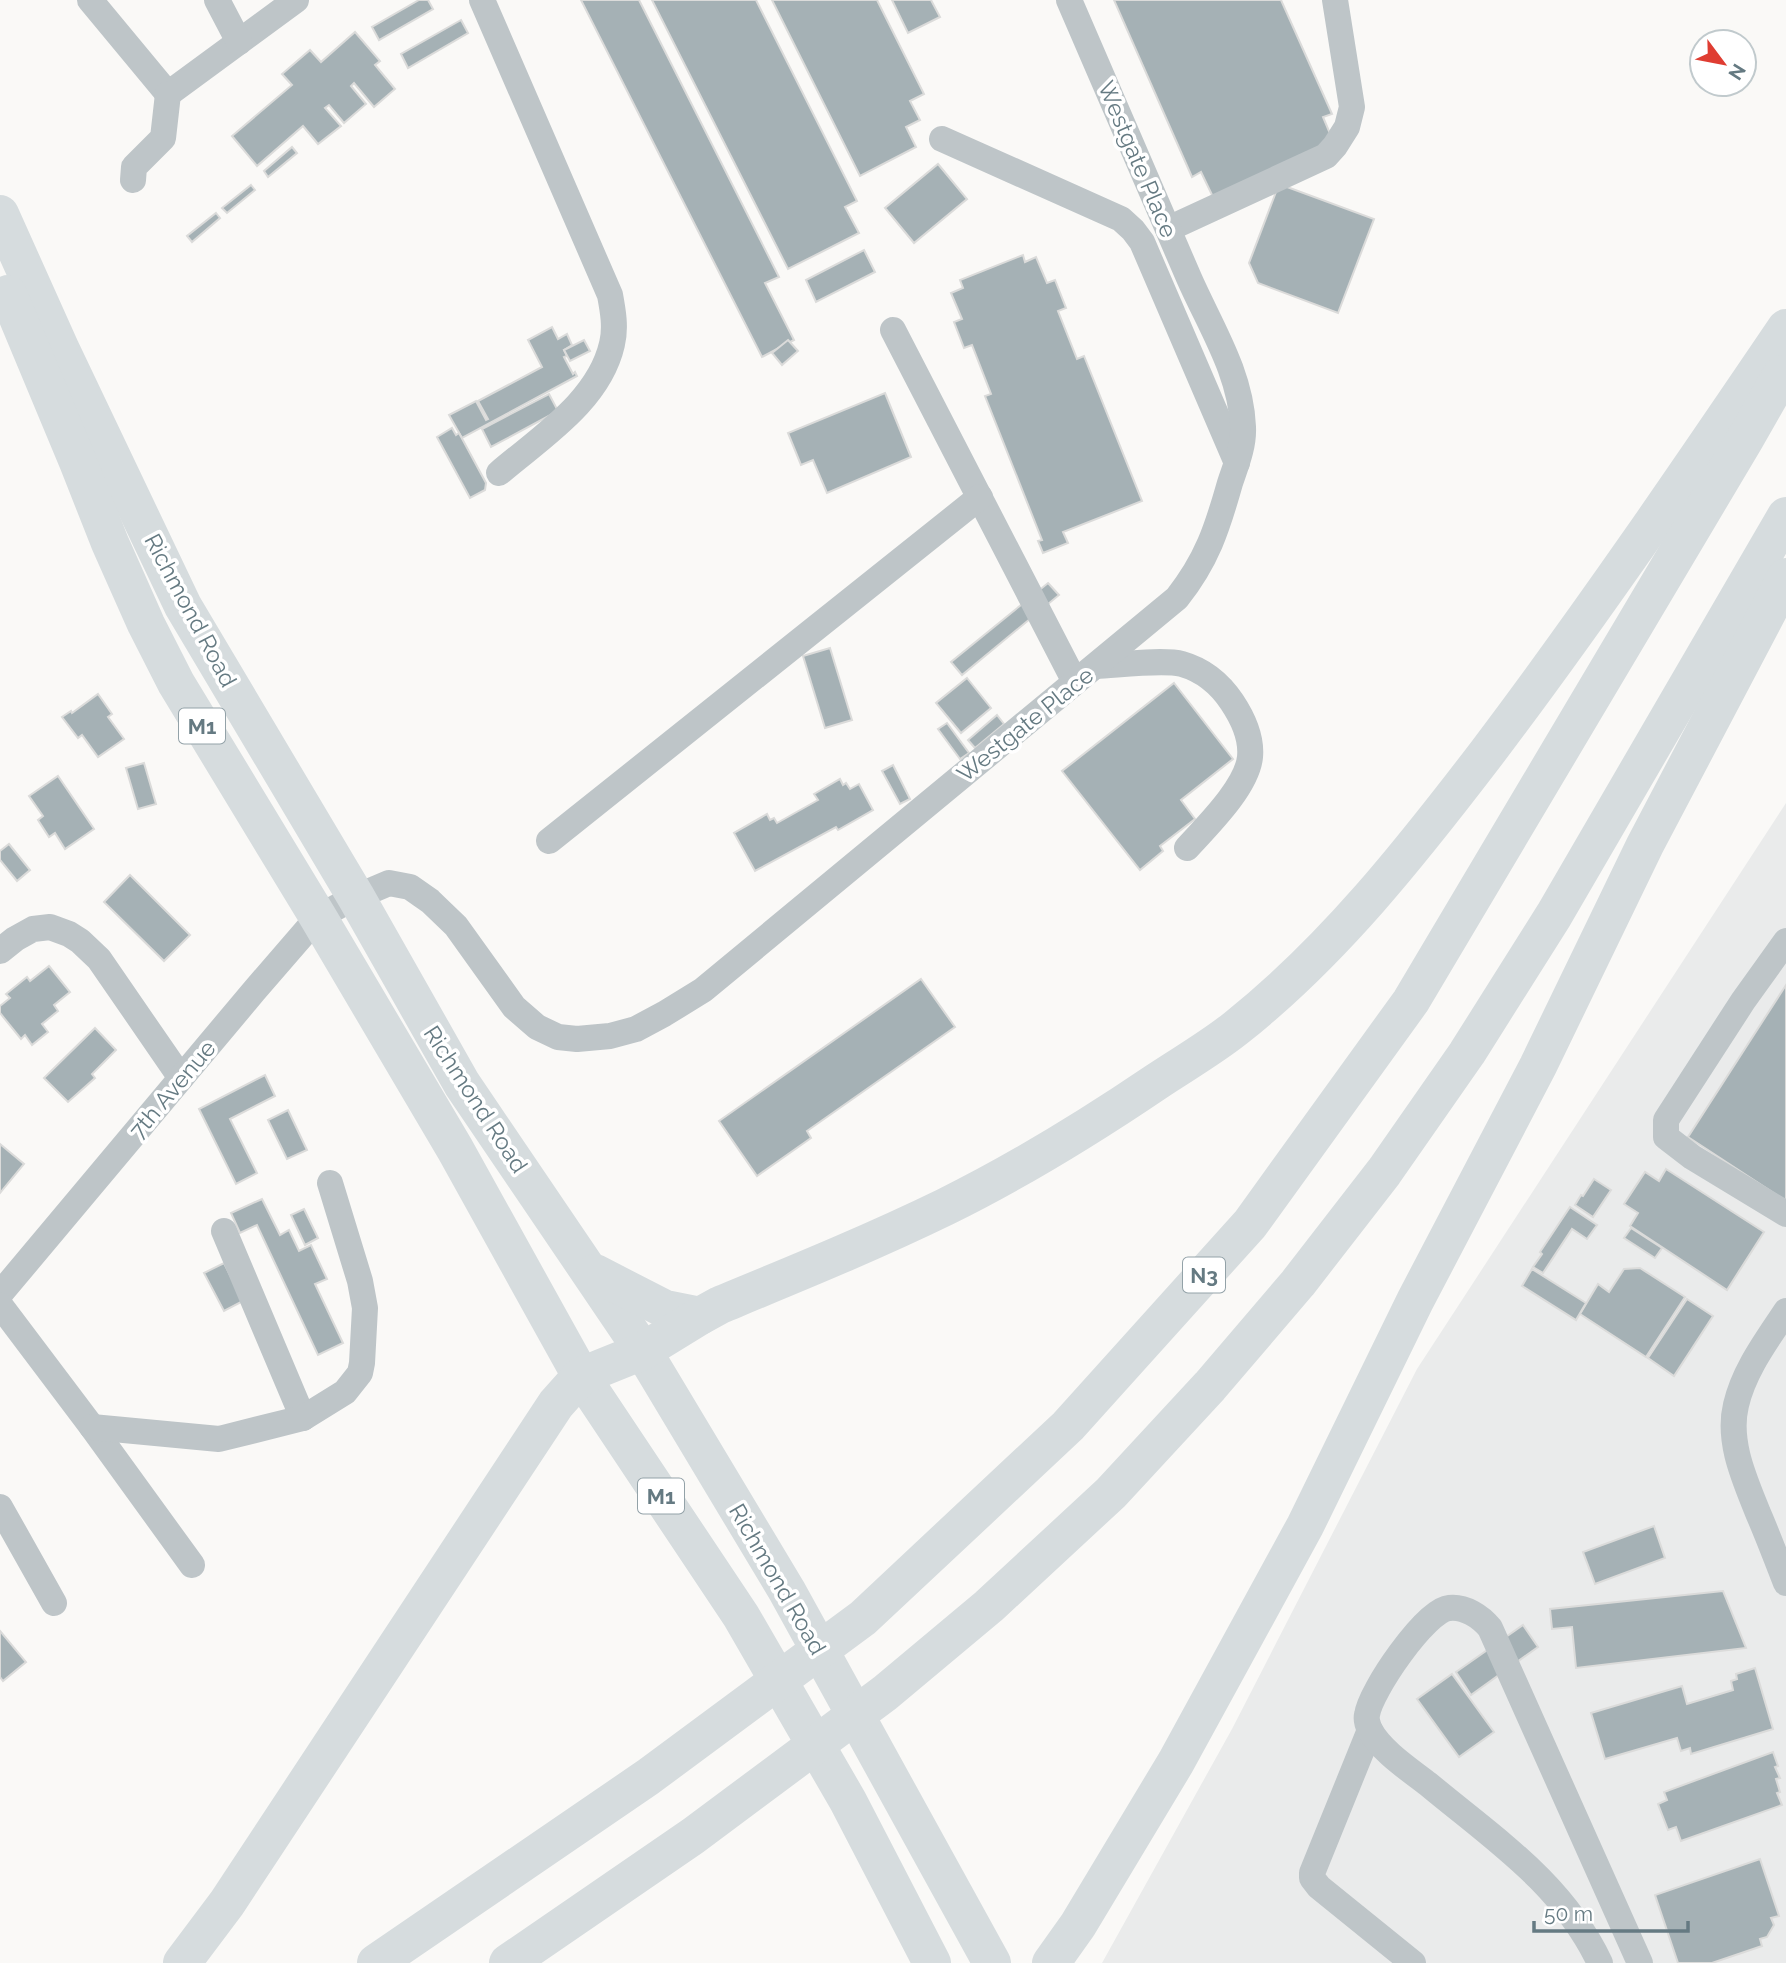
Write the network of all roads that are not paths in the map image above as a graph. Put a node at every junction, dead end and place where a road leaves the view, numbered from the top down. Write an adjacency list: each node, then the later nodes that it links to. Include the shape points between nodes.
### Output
1 (90, 0): 9 (street)
2 (217, 0): 8 (street)
3 (296, 0): 7 (street)
4 (482, 0): 19 (street, via 610,295 614,319 613,342 598,379 562,419)
5 (1069, 0): 13 (street, Westgate Place)
6 (1335, 0): 13 (street, via 1352,107 1335,146 1326,156)
7 (264, 10): 8 (street)
8 (239, 42): 9 (street)
9 (168, 94): 11 (street, via 163,138 134,167)
10 (942, 139): 18 (street, via 1121,219 1133,230)
11 (133, 180)
12 (0, 214): 27 (highway, Richmond Road / M1, via 183,606)
13 (1168, 229): 18 (street, Westgate Place, via 1233,372 1243,428)
14 (0, 276): 28 (highway, Richmond Road / M1, via 146,624 176,683)
15 (1786, 328): 39 (highway, via 1516,715 1376,892 1312,961 1235,1029 1047,1152 892,1232)
16 (893, 330): 20 (street)
17 (1786, 366): 50 (highway, N3, via 1411,1001 1241,1234 1068,1426 863,1618 648,1777)
18 (1237, 463): 23 (street, Westgate Place, via 1212,540 1195,575 1177,598)
19 (499, 472)
20 (980, 497): 24 (street); 25 (street)
21 (1786, 516): 51 (highway, via 1554,915 1467,1053 1324,1250 1210,1386 1111,1493 886,1693 694,1836)
22 (1786, 577): 54 (highway, via 1645,845 1305,1526 1176,1762)
23 (1096, 666): 24 (street, Westgate Place); 26 (street, via 1169,663 1199,671 1223,689 1246,727 1250,757 1244,778)
24 (1075, 682): 27 (street, Westgate Place, via 703,990 645,1024 610,1037 558,1037 537,1027 514,1007 456,926 410,887 389,883)
25 (549, 841)
26 (1187, 848)
27 (356, 897): 28 (street, 7th Avenue); 35 (highway, Richmond Road / M1, via 462,1084)
28 (318, 918): 31 (street, 7th Avenue); 41 (highway, Richmond Road / M1)
29 (1786, 941): 33 (street, via 1666,1120 1666,1137)
30 (0, 951): 31 (street, via 33,929 50,927 80,941 99,959)
31 (181, 1078): 36 (street, 7th Avenue)
32 (330, 1183): 42 (street, via 365,1308 362,1363 345,1392)
33 (1786, 1214)
34 (224, 1231): 42 (street)
35 (590, 1270): 39 (highway, via 665,1309); 40 (highway, Richmond Road / M1)
36 (0, 1294)
37 (0, 1305): 43 (street)
38 (1786, 1311): 46 (street, via 1761,1349 1735,1407 1738,1461)
39 (700, 1316): 40 (highway)
40 (643, 1351): 41 (highway); 53 (highway, Richmond Road / M1, via 788,1591)
41 (581, 1376): 49 (highway, via 556,1405 227,1903); 52 (highway, Richmond Road / M1, via 741,1616 848,1801)
42 (303, 1418): 43 (street, via 219,1439)
43 (92, 1427): 45 (street)
44 (0, 1507): 47 (street)
45 (192, 1565)
46 (1786, 1583)
47 (54, 1603)
48 (1370, 1730): 55 (street, via 1312,1878); 56 (street, via 1393,1755 1535,1872 1575,1919); 57 (street, via 1367,1715 1376,1690 1434,1614 1447,1608 1479,1616 1490,1628)
49 (182, 1963)
50 (376, 1963)
51 (508, 1963)
52 (932, 1963)
53 (992, 1963)
54 (1051, 1963)
55 (1413, 1963)
56 (1600, 1963)
57 (1640, 1963)

